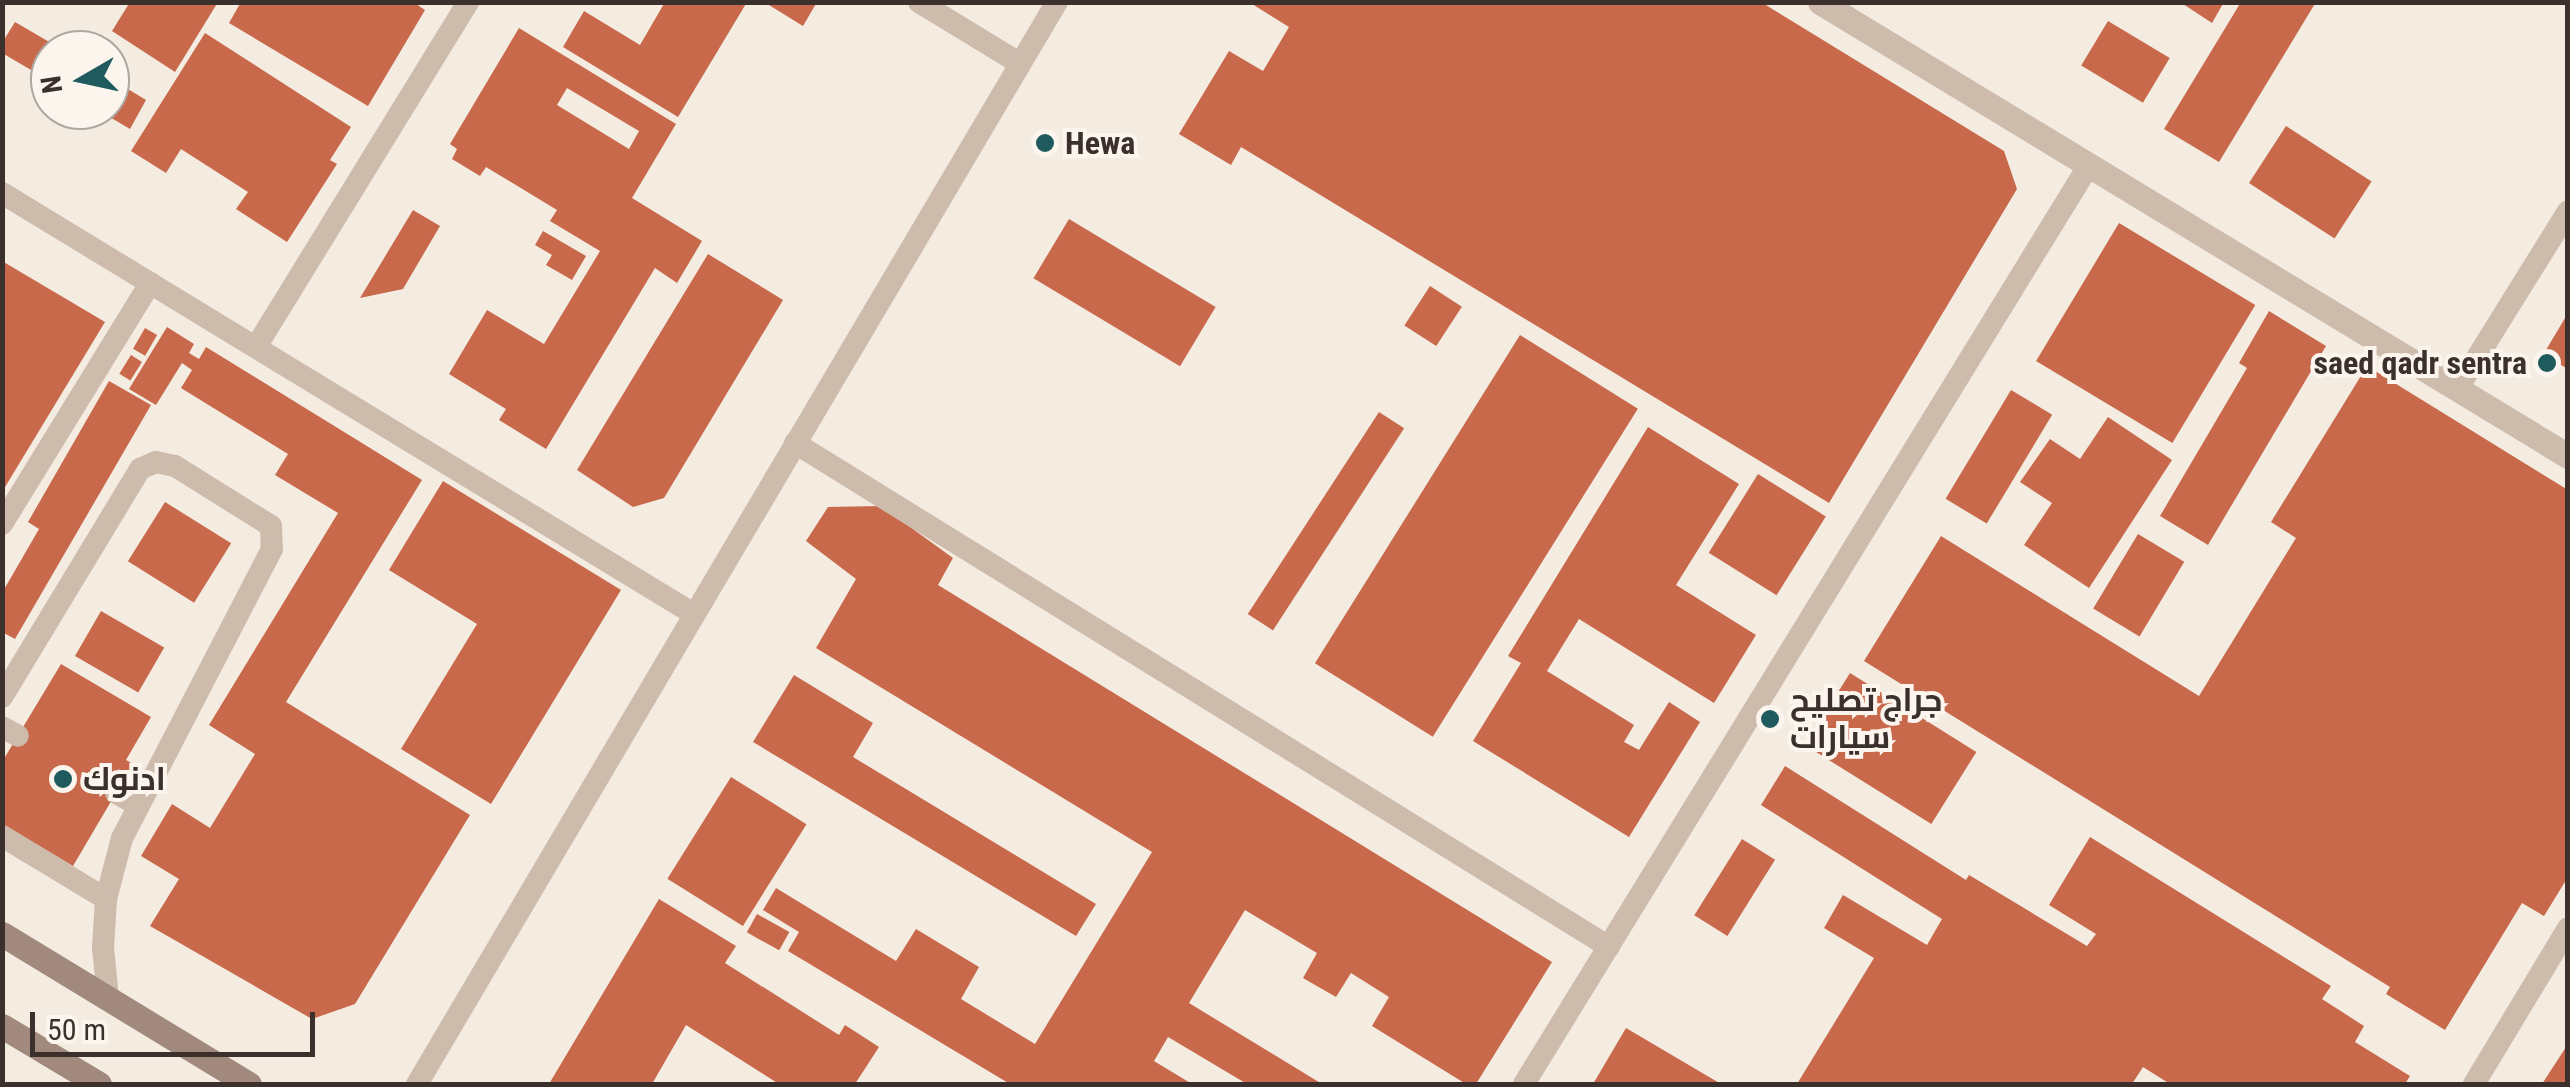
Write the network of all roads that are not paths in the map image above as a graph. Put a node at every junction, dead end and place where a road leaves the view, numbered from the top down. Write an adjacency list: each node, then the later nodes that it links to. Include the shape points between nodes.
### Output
1 (468, 2): 10 (lane)
2 (918, 2): 5 (lane)
3 (1056, 2): 5 (lane)
4 (1820, 2): 6 (street)
5 (1019, 63): 12 (lane)
6 (2086, 168): 11 (street); 23 (lane)
7 (2, 193): 9 (lane)
8 (2568, 211): 11 (lane)
9 (150, 282): 10 (lane); 14 (lane)
10 (256, 348): 15 (lane)
11 (2458, 388): 13 (street)
12 (794, 443): 15 (lane); 23 (lane)
13 (2568, 456)
14 (2, 524)
15 (694, 614): 28 (lane)
16 (2, 698): 18 (lane, via 140,469 156,462 175,466 264,520 274,533 272,549)
17 (116, 793): 18 (lane)
18 (139, 806): 20 (lane, via 122,838)
19 (2, 836): 20 (lane)
20 (106, 899): 24 (lane)
21 (2568, 928): 30 (lane)
22 (2, 934): 24 (main road)
23 (1609, 947): 29 (lane)
24 (108, 998): 27 (main road)
25 (2, 1026): 26 (main road)
26 (99, 1084)
27 (249, 1084)
28 (416, 1084)
29 (1524, 1084)
30 (2474, 1084)

